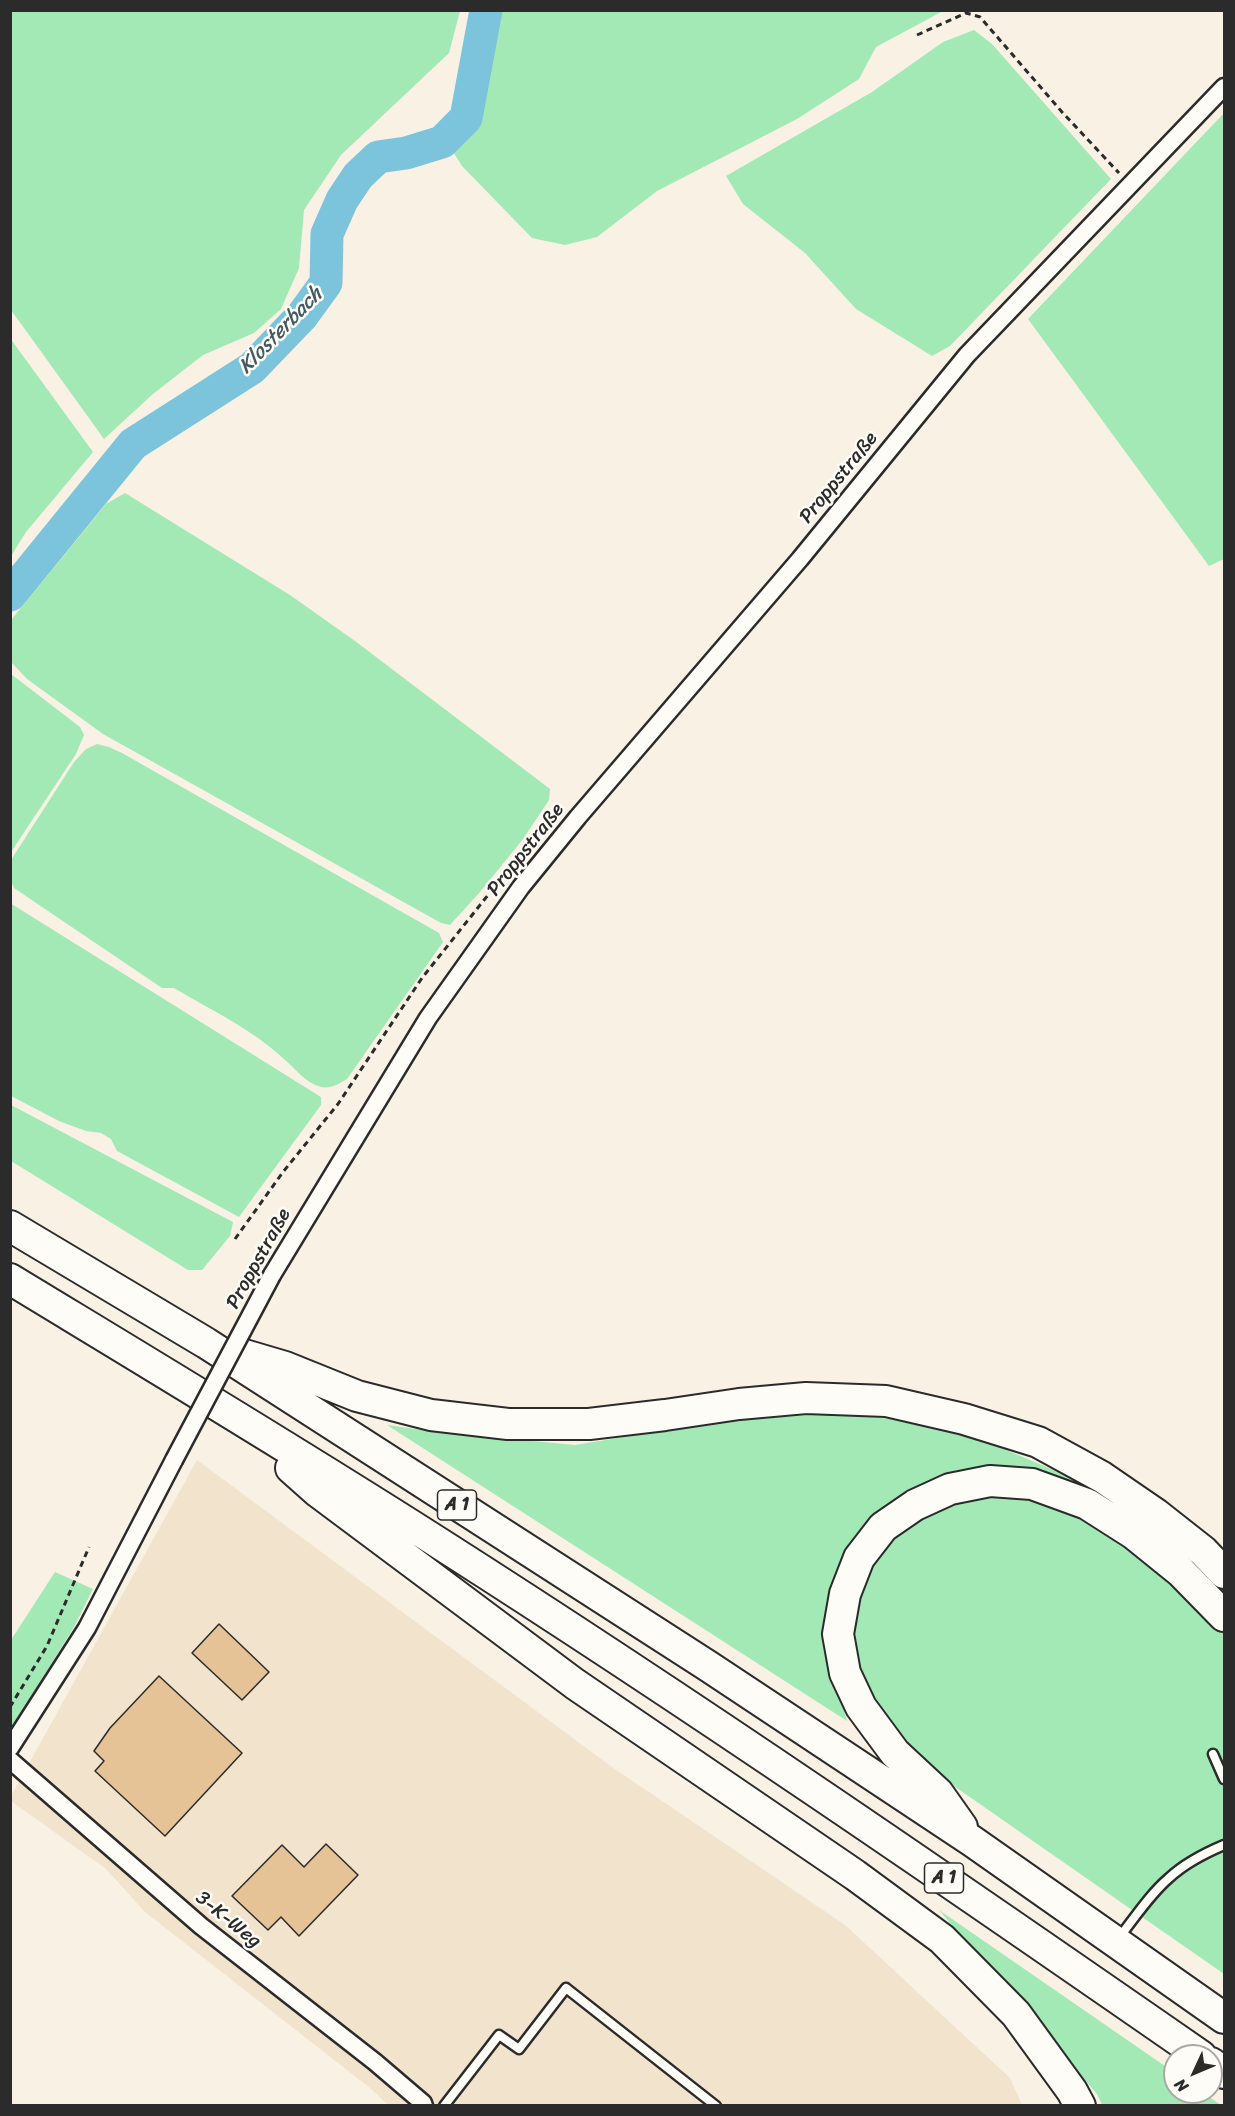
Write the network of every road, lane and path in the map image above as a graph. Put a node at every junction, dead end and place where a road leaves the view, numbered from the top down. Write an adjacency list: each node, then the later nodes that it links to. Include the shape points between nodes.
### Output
1 (917, 35): 3 (path, via 966,13 980,17)
2 (1224, 87): 3 (street, Proppstraße)
3 (1130, 185): 14 (street, Proppstraße, bridge, via 967,355 800,559 585,809 522,887 428,1018 272,1275 87,1628)
4 (552, 819): 6 (path, via 422,978 338,1104)
5 (10, 1226): 8 (highway, A 1)
6 (234, 1239)
7 (10, 1279): 9 (highway, A 1)
8 (206, 1343): 11 (highway, via 285,1367 357,1396 431,1415 508,1424 588,1424 806,1398 886,1401 1038,1442 1102,1477 1165,1521); 18 (highway, A 1)
9 (224, 1408): 22 (highway, A 1, via 686,1704); 26 (highway, via 318,1492 575,1684 942,1939 1016,2014)
10 (89, 1547): 13 (path, via 47,1646)
11 (1224, 1573)
12 (1224, 1616): 18 (highway, via 1181,1572 1134,1534 1087,1504 1032,1485 990,1481 950,1489 915,1505 883,1527 859,1558 845,1594 838,1634 845,1673 861,1707 895,1753 938,1793)
13 (10, 1707)
14 (10, 1748)
15 (1213, 1754): 17 (lane)
16 (10, 1760): 23 (street, 3-K-Weg, via 201,1926 375,2062)
17 (1224, 1779)
18 (972, 1841): 20 (highway, A 1)
19 (1224, 1845): 20 (lane, via 1169,1878)
20 (1116, 1942): 21 (highway, A 1)
21 (1224, 2018)
22 (1184, 2044)
23 (424, 2106)
24 (444, 2106): 25 (lane, via 499,2035 519,2049 567,1988)
25 (716, 2106)
26 (1080, 2106)

